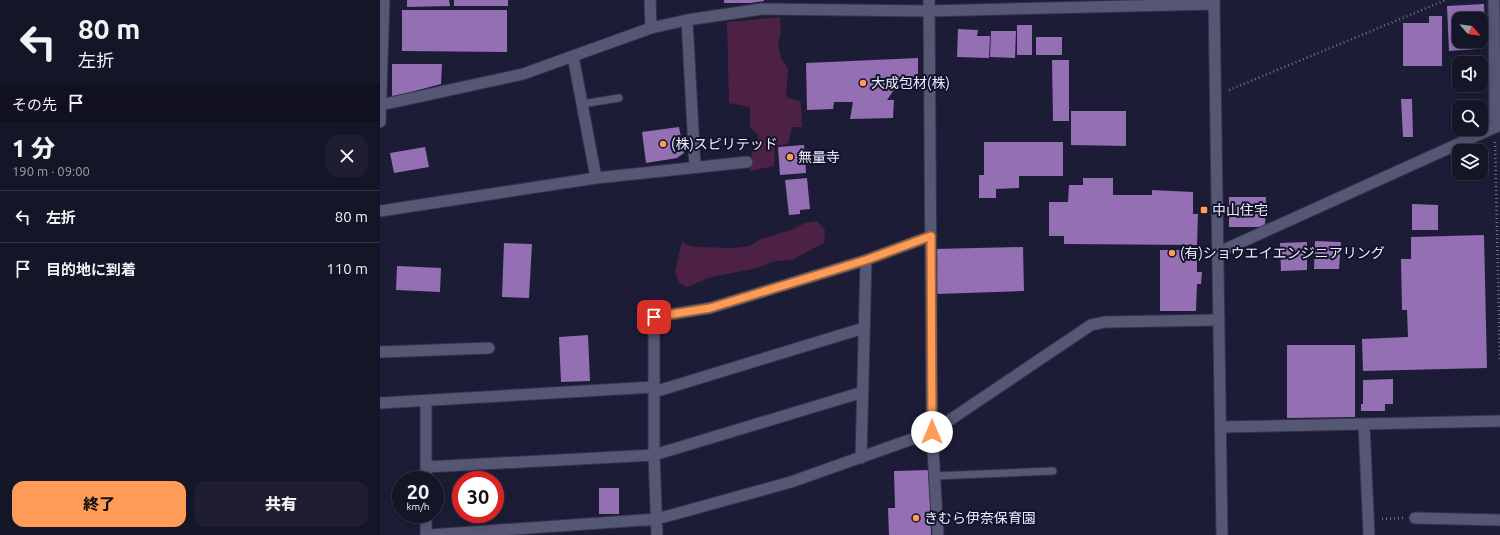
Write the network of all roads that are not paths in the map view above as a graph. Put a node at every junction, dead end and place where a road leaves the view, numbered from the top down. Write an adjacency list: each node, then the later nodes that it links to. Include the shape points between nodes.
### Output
1 (384, 0): 11 (street)
2 (650, 0): 7 (street)
3 (1494, 0): 13 (street)
4 (1214, 2): 5 (street); 19 (street)
5 (929, 5): 6 (street, via 762,9); 18 (street)
6 (687, 20): 7 (street); 15 (street)
7 (651, 28): 8 (street)
8 (573, 56): 10 (street); 11 (street, via 523,74)
9 (619, 98): 10 (lane)
10 (582, 104): 16 (street)
11 (381, 105): 12 (street)
12 (380, 122)
13 (1497, 126): 19 (street)
14 (747, 162): 15 (street)
15 (695, 167): 16 (street)
16 (596, 178): 17 (street)
17 (380, 211)
18 (931, 236): 20 (street); 32 (street)
19 (1217, 253): 21 (street)
20 (866, 260): 22 (street); 25 (street, via 710,308 654,317)
21 (1219, 320): 31 (street); 32 (street, via 1105,322 1091,325)
22 (864, 328): 25 (street); 26 (street)
23 (489, 348): 24 (street)
24 (380, 352)
25 (654, 390): 27 (street); 33 (street)
26 (863, 392): 33 (street); 34 (street)
27 (426, 401): 28 (street); 35 (street)
28 (380, 403)
29 (1500, 421): 30 (street)
30 (1364, 424): 31 (street); 48 (street)
31 (1220, 427): 47 (street)
32 (932, 432): 34 (street); 38 (street)
33 (654, 455): 35 (street); 40 (street)
34 (861, 458): 40 (street, via 791,482)
35 (426, 467): 36 (street)
36 (426, 471)
37 (1052, 471): 38 (lane)
38 (934, 476): 46 (street)
39 (1415, 518): 41 (street)
40 (656, 519): 44 (street); 45 (street)
41 (1500, 520)
42 (426, 523): 43 (street)
43 (426, 535)
44 (430, 535)
45 (657, 535)
46 (938, 535)
47 (1222, 535)
48 (1369, 535)

